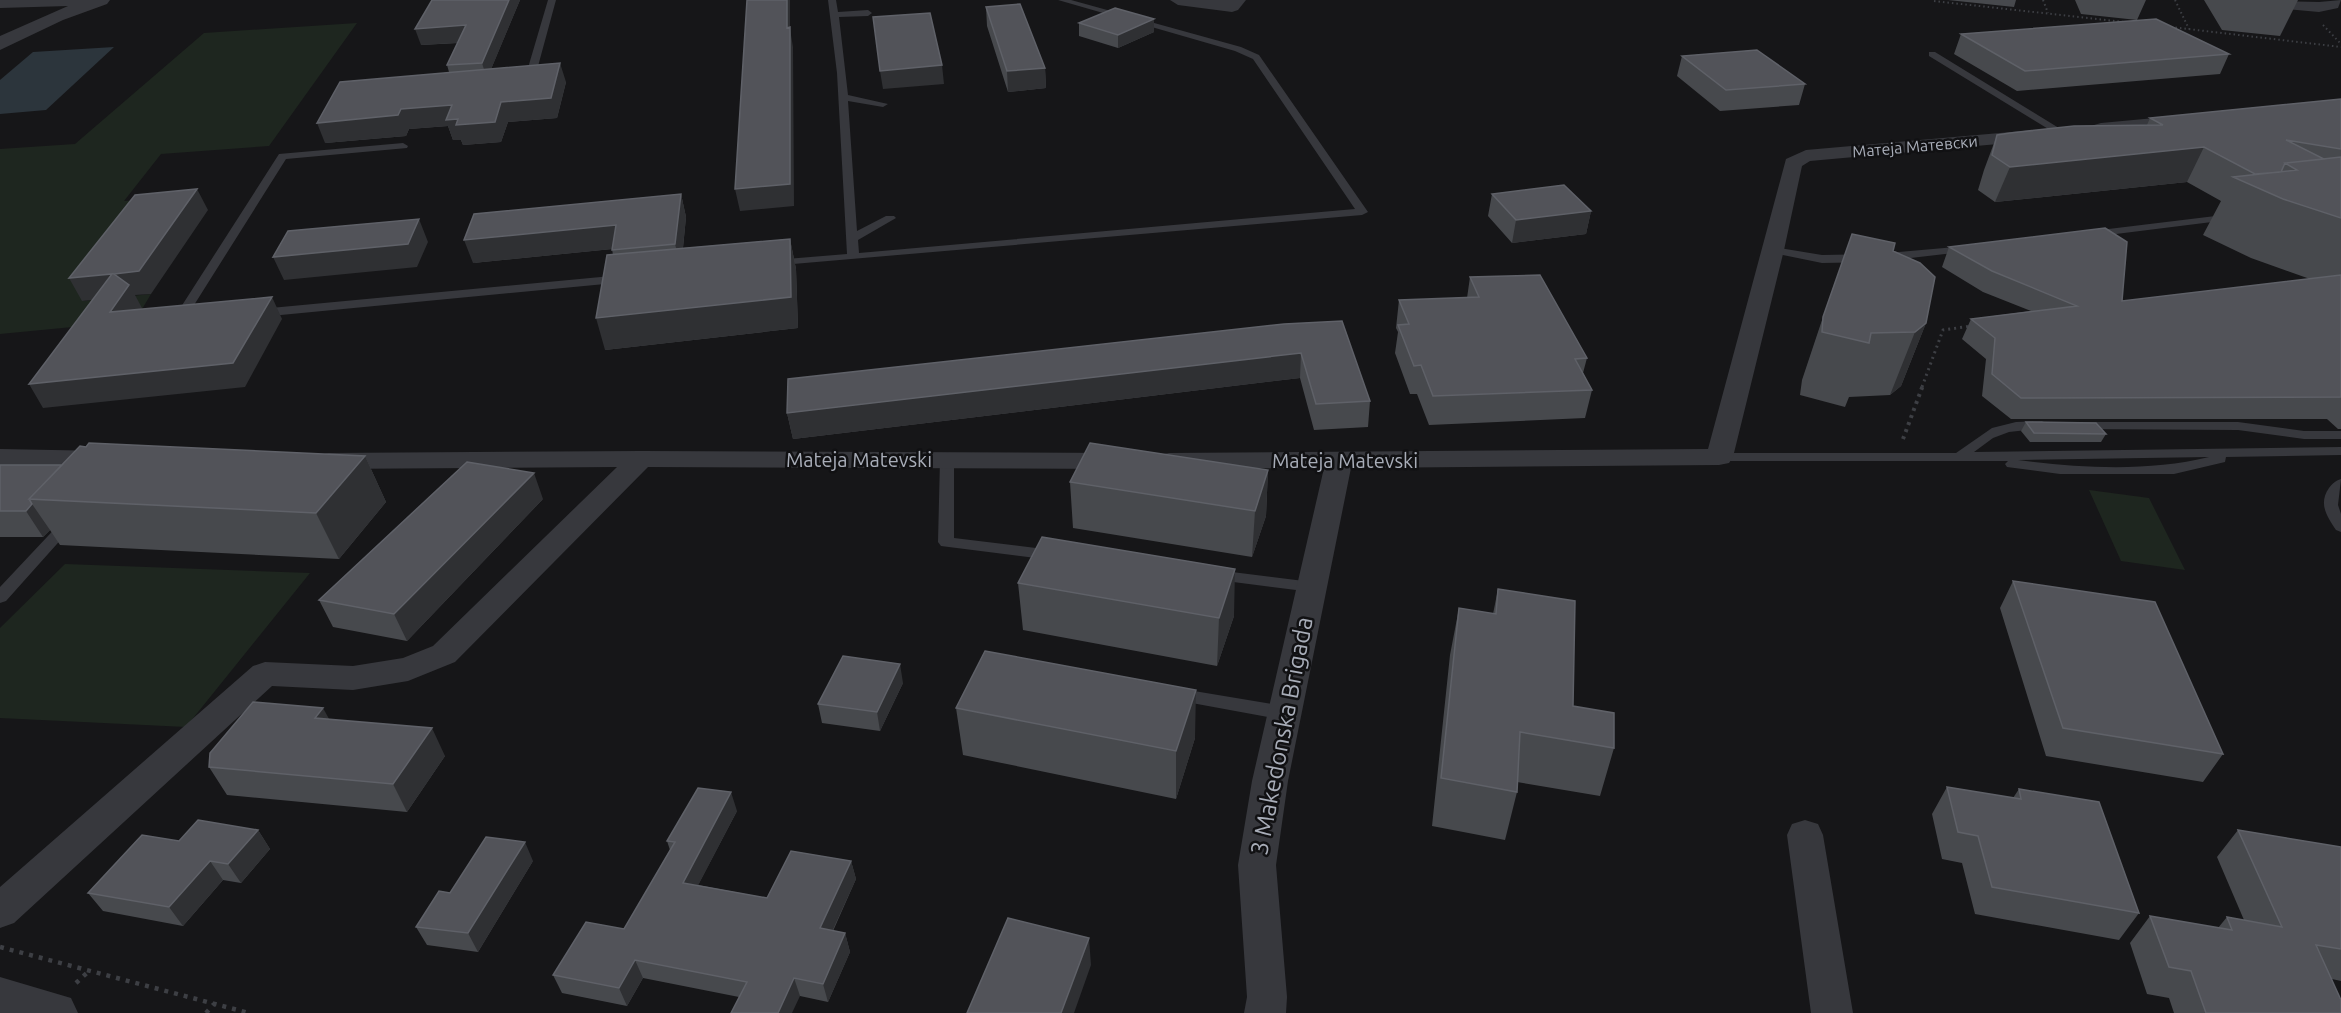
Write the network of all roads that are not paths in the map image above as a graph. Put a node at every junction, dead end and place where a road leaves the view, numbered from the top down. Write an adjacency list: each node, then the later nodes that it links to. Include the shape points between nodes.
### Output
1 (78, 0): 10 (street); 14 (street, via 38,14)
2 (101, 0): 14 (street)
3 (552, 0): 16 (lane, via 529,81)
4 (832, 0): 13 (lane)
5 (1062, 0): 28 (lane, via 1257,57 1362,212)
6 (1178, 0): 7 (street, via 1232,7)
7 (1238, 0)
8 (2241, 0): 9 (street, via 2312,7 2332,5)
9 (2335, 0)
10 (0, 3)
11 (0, 9): 14 (street, via 7,14)
12 (868, 13): 13 (lane)
13 (834, 15): 17 (lane)
14 (3, 36)
15 (1932, 54): 20 (lane)
16 (518, 82)
17 (844, 97): 18 (lane); 25 (lane)
18 (883, 104)
19 (2202, 119): 20 (street, Матеја Матевски)
20 (2062, 133): 27 (street, Матеја Матевски, via 1806,156 1793,163)
21 (403, 146): 32 (lane, via 283,156 178,321)
22 (2248, 215): 24 (lane)
23 (890, 218): 25 (lane)
24 (2085, 234)
25 (852, 238): 28 (lane)
26 (1980, 247): 27 (lane, via 1876,258 1822,259)
27 (1773, 250): 37 (street, Матеја Матевски)
28 (853, 257): 29 (lane)
29 (758, 266)
30 (640, 277): 31 (lane)
31 (249, 315)
32 (190, 320)
33 (1986, 435): 34 (lane); 35 (lane, via 2012,425 2238,426 2304,435); 38 (lane)
34 (2044, 435)
35 (2341, 435)
36 (2341, 451): 38 (lane, via 2249,452 2174,470 2060,470)
37 (1719, 457): 38 (lane); 44 (street, Mateja Matevski)
38 (1959, 457)
39 (0, 458): 40 (street)
40 (127, 459)
41 (641, 459): 42 (street, Mateja Matevski); 43 (street, Mateja Matevski); 55 (street, via 444,654 408,669 353,678 265,674)
42 (946, 460): 44 (street, Mateja Matevski); 48 (lane, via 946,542)
43 (307, 461)
44 (1339, 461): 50 (street, 3 Makedonska Brigada)
45 (2341, 484): 47 (lane, via 2331,494 2329,506)
46 (80, 511): 51 (lane)
47 (2341, 526)
48 (1064, 556)
49 (1206, 574): 50 (lane)
50 (1312, 587): 53 (street, 3 Makedonska Brigada)
51 (0, 597)
52 (1155, 690): 53 (lane)
53 (1284, 713): 58 (street, 3 Makedonska Brigada, via 1257,865)
54 (1805, 835): 59 (street)
55 (0, 911)
56 (0, 998): 57 (street)
57 (54, 1013)
58 (1265, 1013)
59 (1832, 1013)

